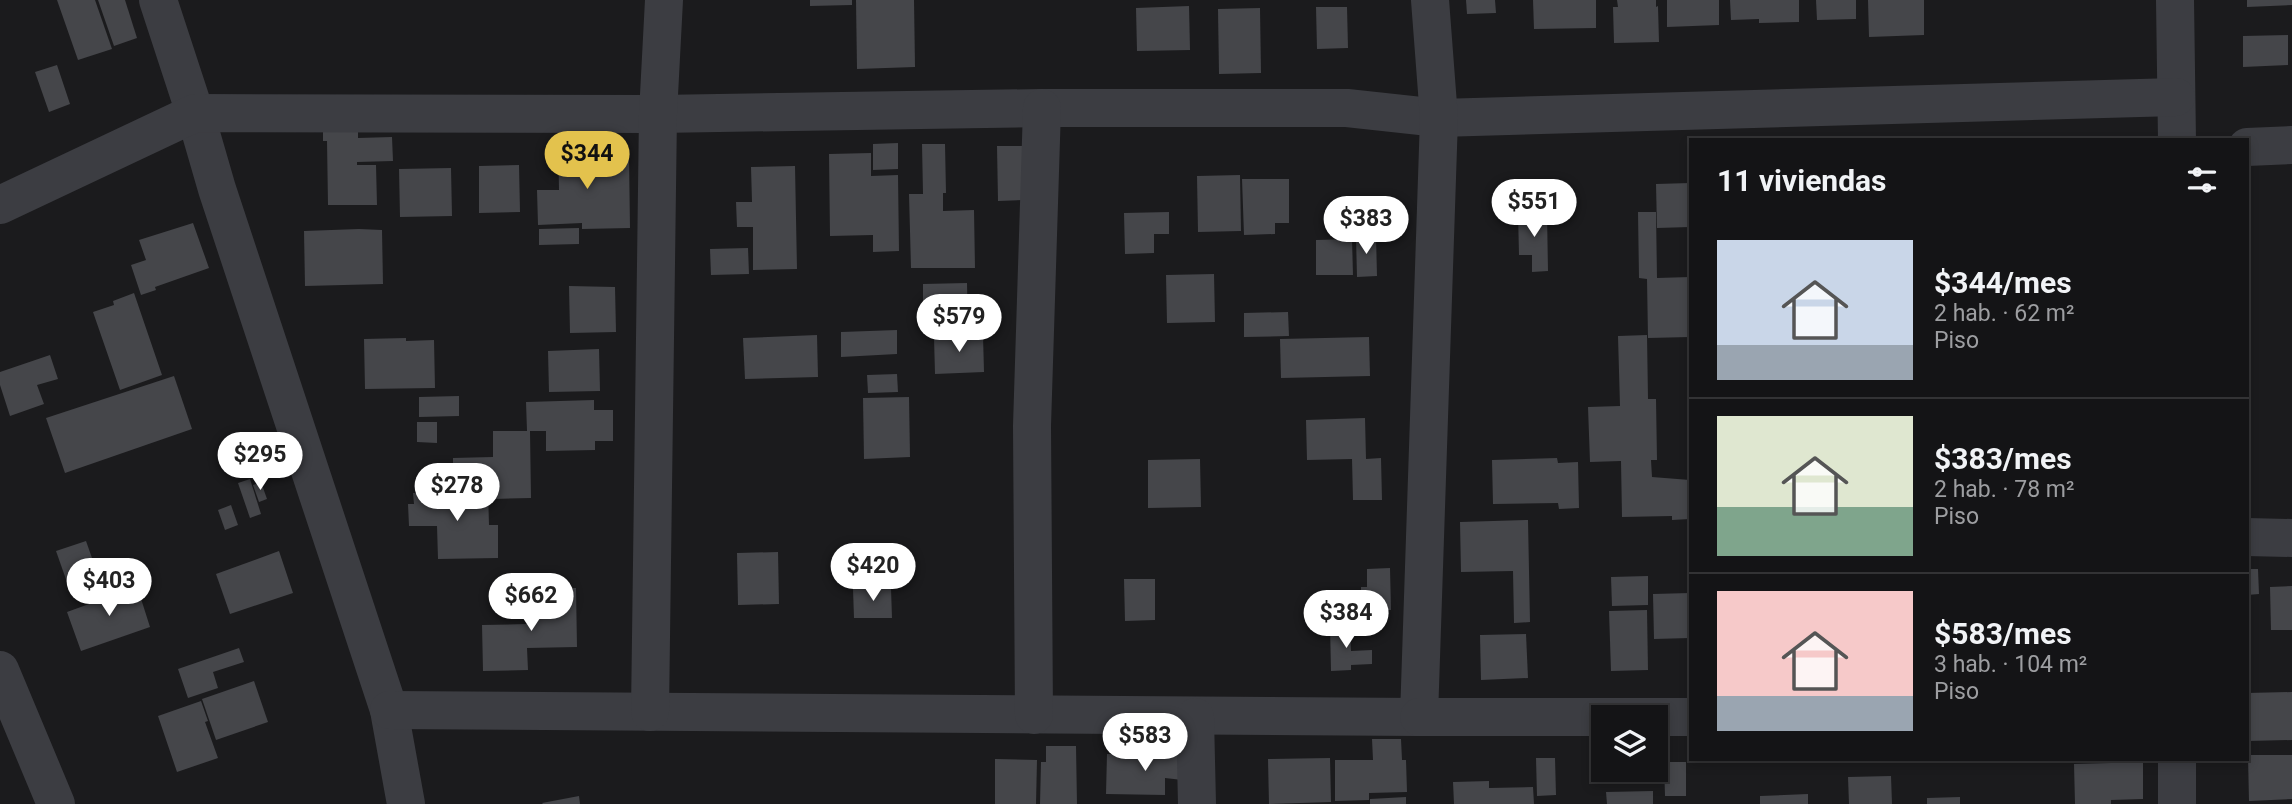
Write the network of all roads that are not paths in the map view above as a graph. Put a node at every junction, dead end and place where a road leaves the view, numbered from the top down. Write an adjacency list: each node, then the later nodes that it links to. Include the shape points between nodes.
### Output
1 (159, 0): 7 (street)
2 (664, 0): 8 (street)
3 (1430, 0): 9 (street)
4 (2175, 0): 5 (street)
5 (2176, 97): 10 (street); 11 (street)
6 (1042, 108): 8 (street); 9 (street, via 1347,108); 20 (street, via 1032,426)
7 (195, 113): 8 (street); 14 (street); 18 (street)
8 (658, 114): 19 (street)
9 (1439, 118): 10 (street); 23 (street)
10 (1814, 124)
11 (2177, 138)
12 (2292, 145): 13 (street)
13 (2249, 147)
14 (0, 205)
15 (2249, 537): 16 (street)
16 (2292, 538)
17 (0, 670): 25 (street)
18 (389, 710): 19 (street); 26 (street)
19 (650, 712): 20 (street)
20 (1034, 715): 22 (street)
21 (1689, 716): 23 (street)
22 (1195, 717): 23 (street); 27 (street)
23 (1419, 717)
24 (2177, 761): 28 (street)
25 (56, 804)
26 (406, 804)
27 (1197, 804)
28 (2177, 804)

